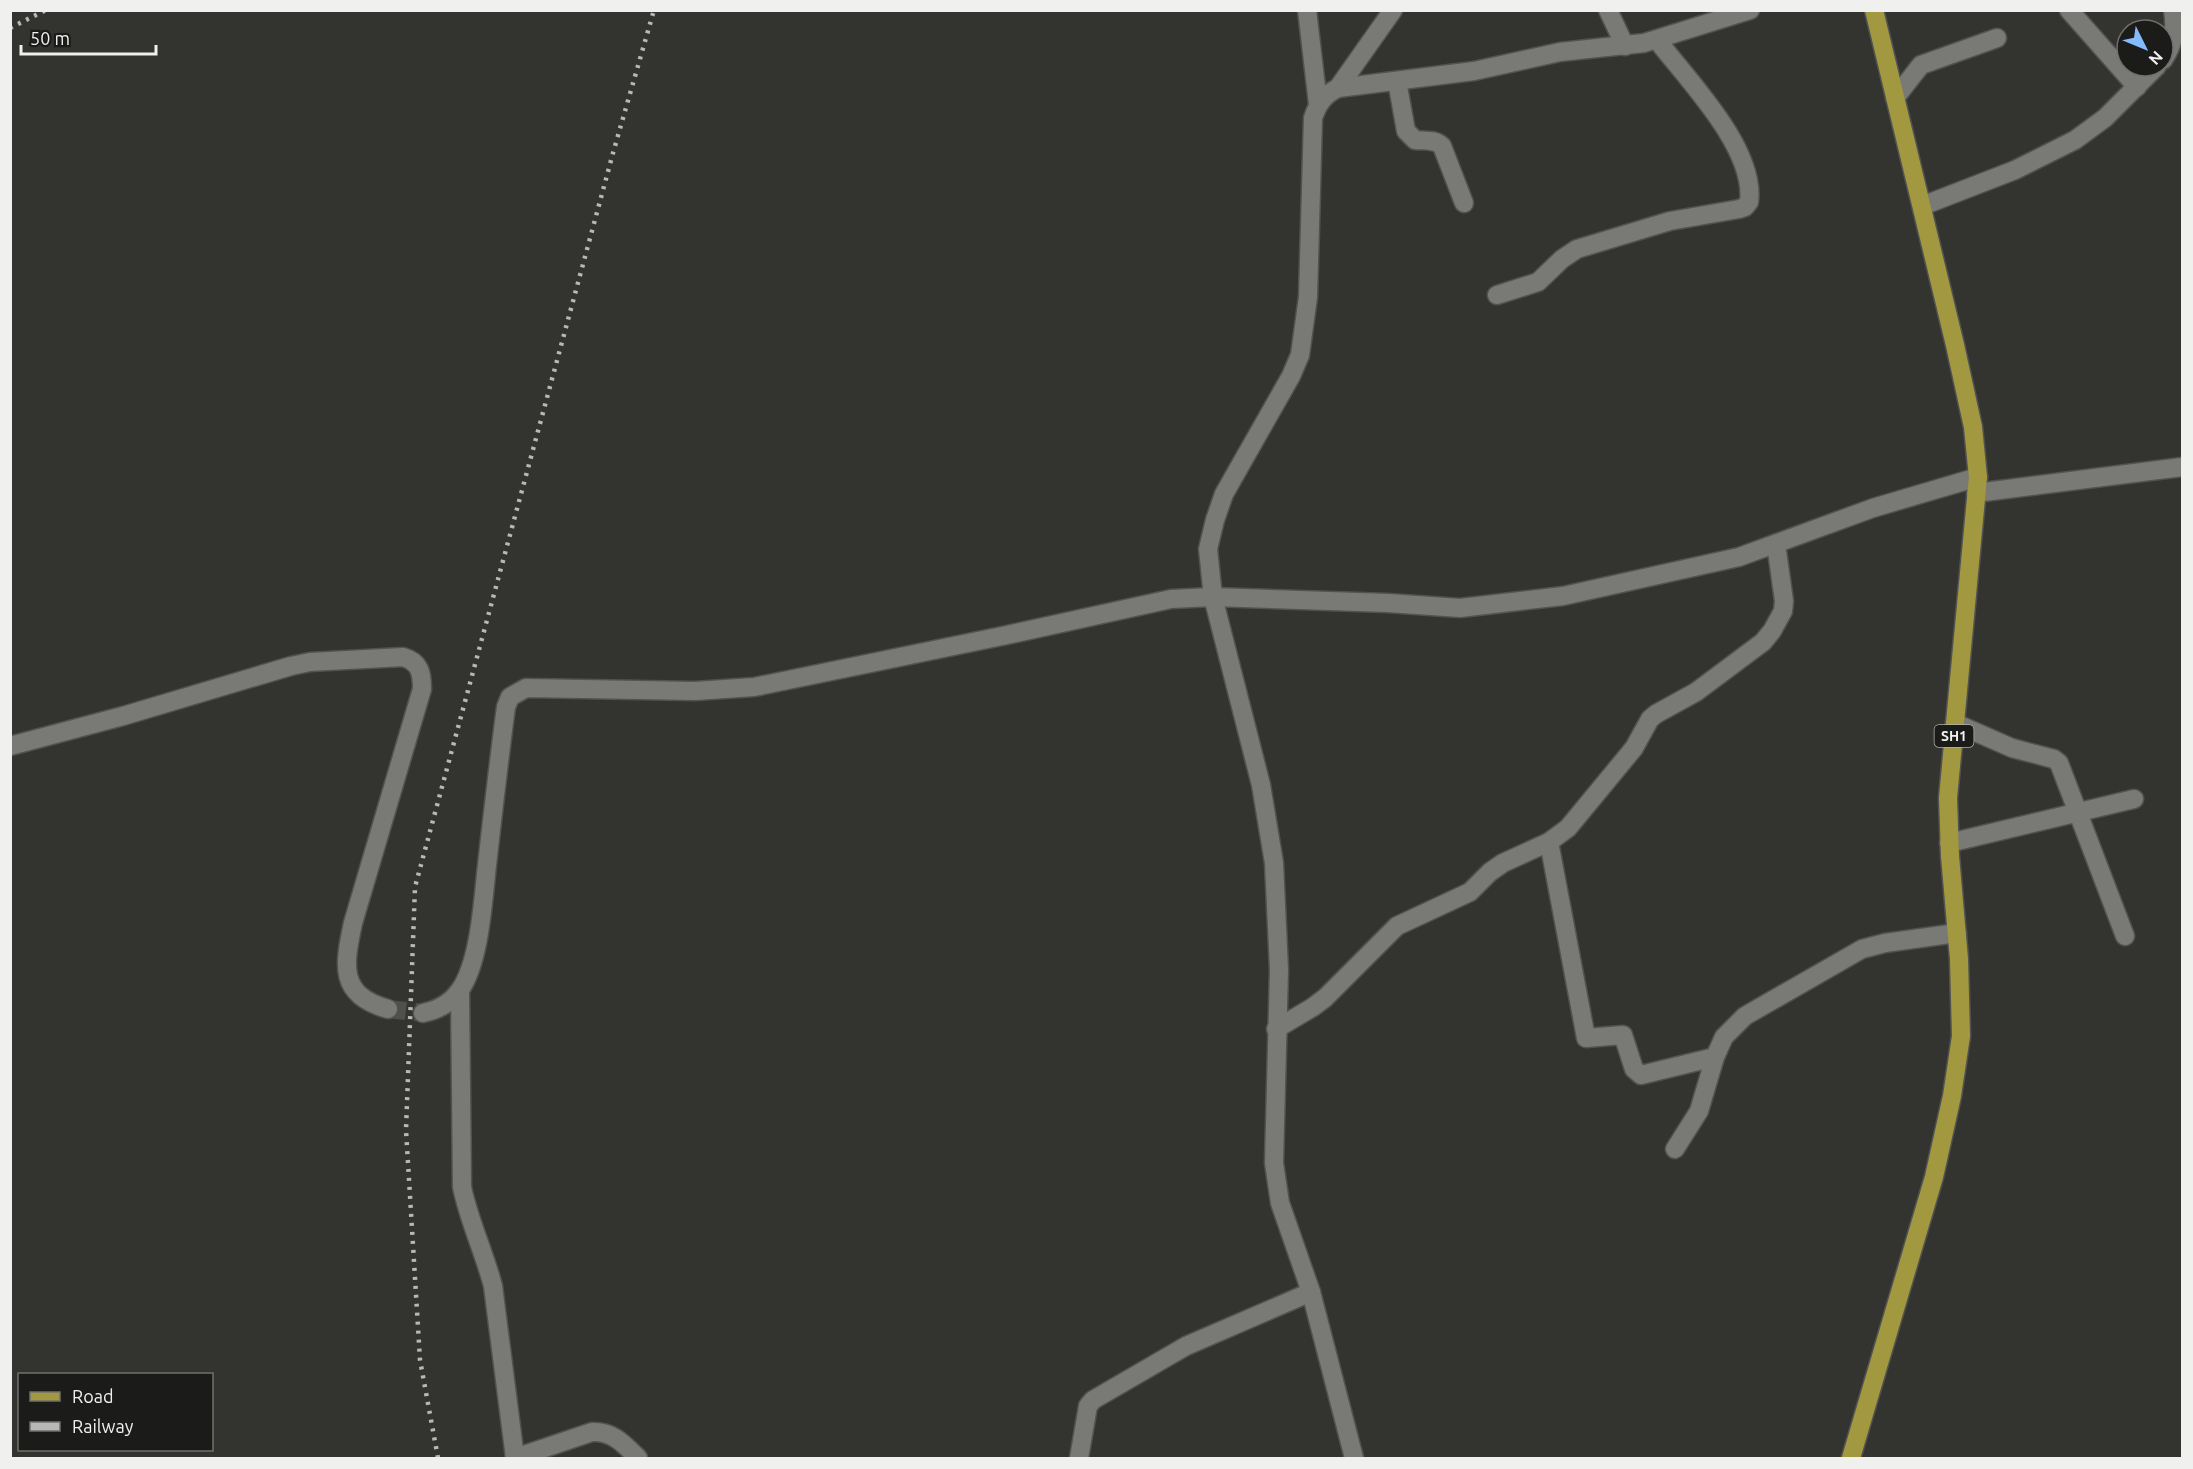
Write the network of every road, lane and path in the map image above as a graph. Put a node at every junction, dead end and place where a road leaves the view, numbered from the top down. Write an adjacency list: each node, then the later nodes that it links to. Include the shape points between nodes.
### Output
1 (1306, 10): 15 (street)
2 (1393, 10): 13 (street)
3 (1608, 10): 9 (street)
4 (1750, 10): 8 (street)
5 (1874, 10): 14 (main road, SH1)
6 (2069, 10): 12 (street)
7 (1997, 38): 14 (street, via 1921,64)
8 (1657, 40): 9 (street); 18 (street, via 1727,131 1745,166 1749,202 1739,209 1670,221 1577,249 1538,282)
9 (1625, 46): 11 (street, via 1560,52 1474,71)
10 (2146, 78): 12 (street)
11 (1397, 81): 13 (street); 16 (street, via 1406,132 1415,140 1442,146)
12 (2137, 87): 17 (street, via 2075,140 2015,170)
13 (1338, 88): 15 (street)
14 (1895, 98): 17 (main road, SH1)
15 (1318, 104): 22 (street, via 1313,118 1308,297 1300,355 1292,376 1224,494 1208,549)
16 (1464, 203)
17 (1922, 206): 20 (main road, SH1, via 1973,427)
18 (1497, 295)
19 (2182, 467): 20 (street)
20 (1977, 485): 21 (street, via 1873,508); 23 (main road, SH1)
21 (1776, 544): 22 (street, via 1722,562 1577,594 1476,608); 27 (street, via 1784,601 1772,631 1696,692 1650,719 1634,748 1587,806)
22 (1213, 597): 31 (street, via 1171,599 754,687 518,691 506,706 480,922 473,960); 34 (street, via 1270,833 1278,934)
23 (1955, 723): 26 (street, via 2012,748 2054,759 2062,767); 28 (main road, SH1, via 1948,798)
24 (10, 746): 32 (street, via 291,666 404,657 412,660 422,675 422,689 346,957 350,983 359,996)
25 (2134, 799): 26 (street)
26 (2077, 812): 28 (street); 30 (street)
27 (1549, 842): 34 (street, via 1503,863 1470,892 1397,926 1325,998); 35 (street, via 1586,1038 1623,1035 1634,1069 1641,1075)
28 (1949, 843): 29 (main road, SH1)
29 (1957, 933): 35 (street, via 1885,943 1846,957 1745,1016 1724,1037); 42 (main road, SH1, via 1961,1036 1952,1096 1931,1189)
30 (2125, 936)
31 (460, 990): 33 (street, via 447,1004); 38 (street, via 462,1186 493,1286)
32 (388, 1009)
33 (423, 1013)
34 (1276, 1029): 37 (street, via 1274,1163 1281,1203)
35 (1715, 1057): 36 (street, via 1699,1111)
36 (1675, 1149)
37 (1311, 1292): 40 (street, via 1186,1346 1093,1400 1088,1406); 41 (street)
38 (515, 1458): 39 (street, via 603,1431)
39 (638, 1458)
40 (1079, 1458)
41 (1354, 1458)
42 (1851, 1458)

